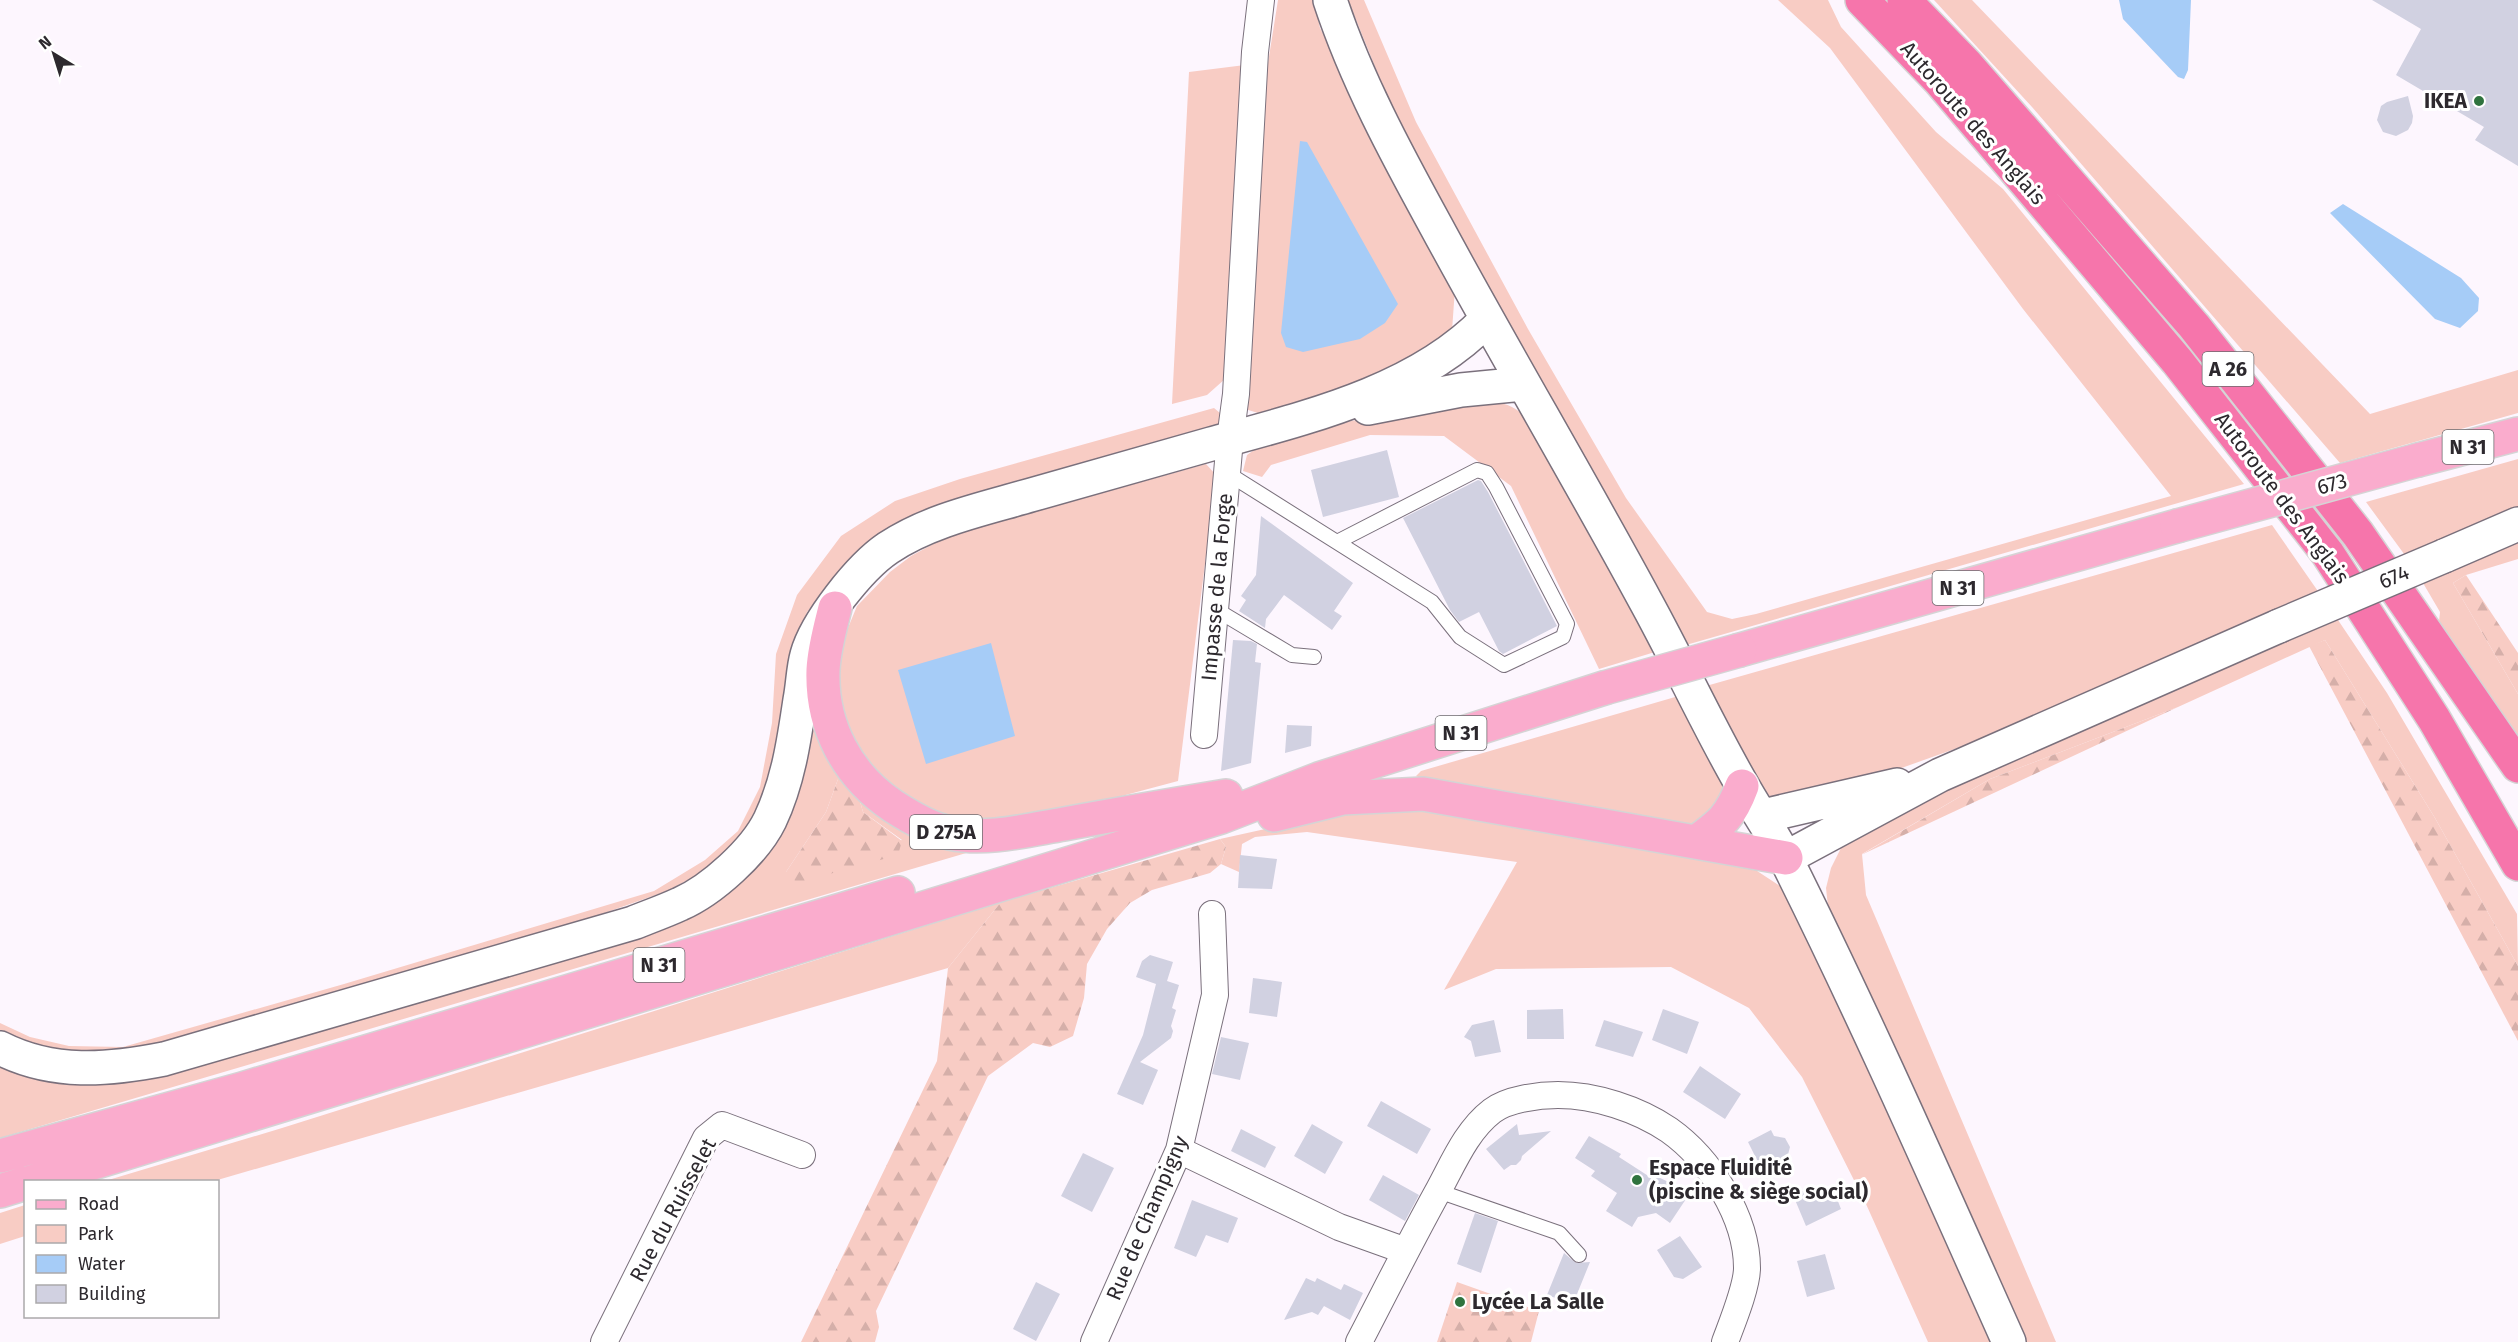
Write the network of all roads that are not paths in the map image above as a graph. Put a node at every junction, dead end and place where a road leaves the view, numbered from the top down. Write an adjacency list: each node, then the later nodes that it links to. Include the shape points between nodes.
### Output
1 (1262, 0): 9 (street, Impasse de la Forge, via 1255,52 1236,394)
2 (1330, 0): 5 (street, via 1377,115)
3 (1862, 0): 25 (highway, Autoroute des Anglais / A 26, via 1940,81 2177,361 2328,554 2434,719)
4 (1904, 0): 17 (highway, Autoroute des Anglais / A 26, via 1967,65 2194,326 2358,534)
5 (1486, 320): 6 (street); 7 (street, D 275A, via 1431,364)
6 (1523, 384): 7 (street, D 275A, via 1461,390); 20 (street, via 1647,603)
7 (1310, 416): 9 (street, D 275A)
8 (2518, 434): 19 (main road, 673 / N 31, bridge, via 1604,688)
9 (1230, 439): 10 (street, Impasse de la Forge); 13 (street, D 275A, via 926,528 870,562)
10 (1227, 473): 12 (lane); 14 (street, Impasse de la Forge)
11 (2518, 524): 18 (street, 674, bridge)
12 (1337, 542): 12 (lane, via 1432,602 1460,637 1503,665 1563,637 1567,624 1487,473 1477,470)
13 (835, 608): 21 (main road, D 275A, via 823,670 825,700 843,756 878,796 928,825 951,834 1017,831); 28 (street, via 814,636 807,657 788,774 769,822 746,854 683,903 633,923 164,1059 83,1070 46,1065)
14 (1215, 609): 15 (lane, via 1292,655); 16 (street, Impasse de la Forge)
15 (1314, 657)
16 (1204, 735)
17 (2518, 766)
18 (1940, 775): 22 (street); 24 (street)
19 (1319, 779): 21 (main road, N 31); 26 (main road, N 31, via 1221,817)
20 (1742, 786): 22 (street); 23 (main road, via 1723,823)
21 (1226, 796): 31 (main road, N 31, via 242,1089)
22 (1762, 816): 24 (street)
23 (1696, 842): 24 (main road); 26 (main road, via 1423,794 1381,795 1343,798)
24 (1785, 858): 42 (street, via 1856,1003)
25 (2518, 864)
26 (1060, 867): 32 (main road, N 31)
27 (1212, 914): 29 (street, Rue de Champigny, via 1215,995)
28 (0, 1048)
29 (1179, 1150): 36 (street, via 1339,1227); 39 (street, Rue de Champigny)
30 (802, 1155): 38 (street, Rue du Ruisselet, via 722,1125 706,1138)
31 (0, 1156)
32 (38, 1180)
33 (24, 1184): 34 (main road)
34 (0, 1191)
35 (1438, 1191): 36 (street); 37 (lane, via 1559,1233); 41 (street, via 1472,1131 1494,1110 1536,1095 1572,1095 1603,1101 1669,1130 1698,1157 1725,1192 1740,1230 1747,1269)
36 (1406, 1251): 40 (street)
37 (1579, 1255)
38 (604, 1342)
39 (1094, 1342)
40 (1359, 1342)
41 (1725, 1342)
42 (2009, 1342)

